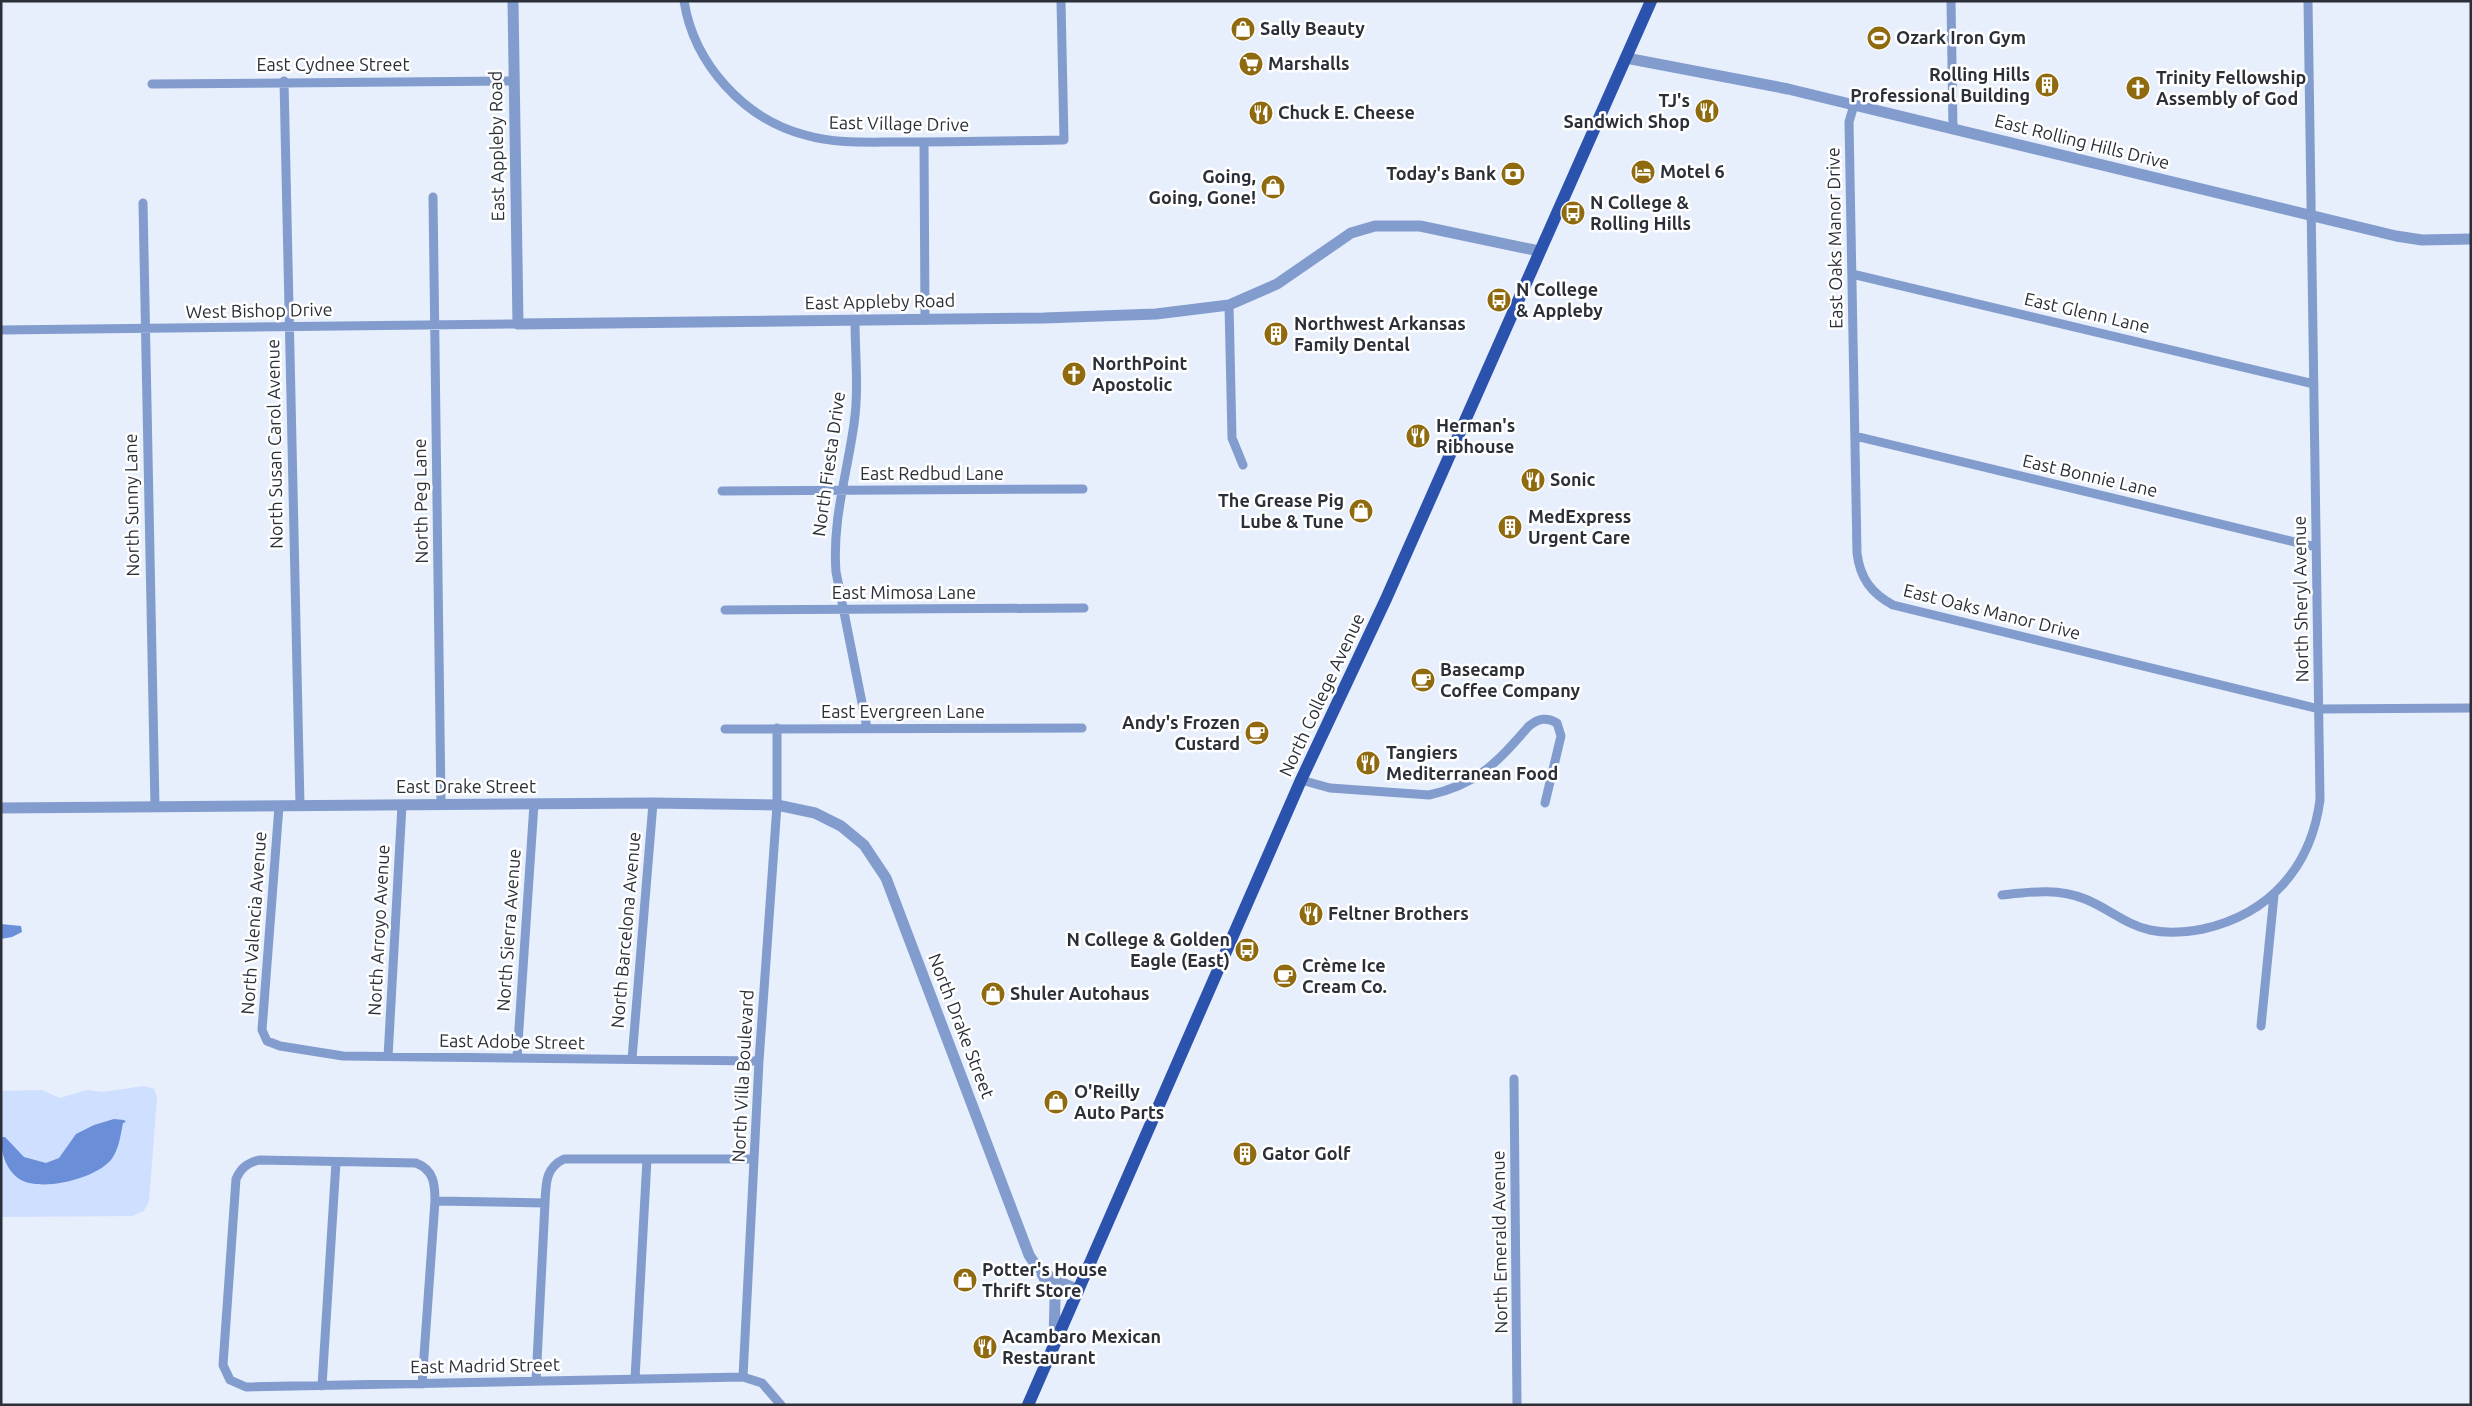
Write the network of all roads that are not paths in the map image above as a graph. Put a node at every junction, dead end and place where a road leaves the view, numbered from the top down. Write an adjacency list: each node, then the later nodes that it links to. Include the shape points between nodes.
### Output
1 (513, 1): 9 (street, East Appleby Road)
2 (684, 1): 13 (street, East Village Drive, via 690,24 709,63 729,89 757,114 790,131 825,140)
3 (1061, 1): 13 (street, East Village Drive, via 1064,140)
4 (1651, 1): 7 (main road, North College Avenue)
5 (1951, 1): 12 (street)
6 (2308, 1): 16 (street, North Sheryl Avenue)
7 (1626, 58): 11 (street, East Rolling Hills Drive); 18 (main road, North College Avenue)
8 (284, 81): 9 (street, East Cydnee Street); 10 (street, East Cydnee Street); 25 (street, North Susan Carol Avenue)
9 (513, 81): 23 (street, East Appleby Road)
10 (152, 84)
11 (1854, 105): 12 (street, East Rolling Hills Drive); 19 (street, East Oaks Manor Drive, via 1850,122)
12 (1953, 130): 16 (street, East Rolling Hills Drive)
13 (924, 142): 22 (street)
14 (433, 197): 24 (street, North Peg Lane)
15 (143, 203): 26 (street, North Sunny Lane)
16 (2311, 216): 17 (street, East Rolling Hills Drive, via 2422,240); 28 (street, North Sheryl Avenue)
17 (2471, 239)
18 (1540, 251): 20 (street, East Appleby Road, via 1420,226 1375,226 1351,233 1278,284); 44 (main road, North College Avenue, via 1386,599)
19 (1852, 274): 28 (street, East Glenn Lane); 29 (street, East Oaks Manor Drive)
20 (1229, 305): 22 (street, East Appleby Road, via 1149,315); 30 (street, via 1232,438)
21 (856, 320): 22 (street, East Appleby Road); 23 (street, East Appleby Road); 32 (street, North Fiesta Drive, via 855,411)
22 (926, 320)
23 (518, 324): 24 (street, West Bishop Drive)
24 (435, 325): 25 (street, West Bishop Drive); 47 (street, North Peg Lane)
25 (289, 327): 26 (street, West Bishop Drive); 52 (street, North Susan Carol Avenue)
26 (145, 328): 27 (street, West Bishop Drive); 53 (street, North Sunny Lane)
27 (1, 330)
28 (2314, 384): 34 (street, North Sheryl Avenue)
29 (1855, 436): 34 (street, East Bonnie Lane); 39 (street, East Oaks Manor Drive, via 1858,562 1866,583 1882,599 1893,605)
30 (1243, 465)
31 (1083, 489): 32 (street, East Redbud Lane)
32 (842, 490): 33 (street, East Redbud Lane); 36 (street, North Fiesta Drive, via 834,539 836,572)
33 (722, 491)
34 (2316, 547): 39 (street, North Sheryl Avenue)
35 (1084, 608): 36 (street, East Mimosa Lane)
36 (844, 609): 37 (street, East Mimosa Lane); 41 (street, North Fiesta Drive)
37 (724, 610)
38 (2471, 708): 39 (street, East Oaks Manor Drive)
39 (2319, 709): 56 (street, North Sheryl Avenue, via 2318,818 2306,851)
40 (777, 728): 41 (street, East Evergreen Lane); 43 (street, East Evergreen Lane); 50 (street, North Villa Boulevard)
41 (867, 728): 42 (street, East Evergreen Lane)
42 (1082, 728)
43 (725, 729)
44 (1301, 780): 46 (street, via 1330,788 1429,795 1445,791 1494,766 1529,726 1544,719 1557,723 1562,736); 70 (main road, North College Avenue)
45 (653, 803): 48 (street, East Drake Street); 50 (street, East Drake Street); 61 (street, North Barcelona Avenue)
46 (1545, 803)
47 (441, 804): 48 (street, East Drake Street); 49 (street, East Drake Street)
48 (534, 804): 60 (street, North Sierra Avenue)
49 (402, 805): 52 (street, East Drake Street); 59 (street, North Arroyo Avenue)
50 (777, 805): 62 (street, North Villa Boulevard); 69 (street, North Drake Street, via 801,809 835,822 864,845 879,866 1029,1255)
51 (278, 806): 52 (street, East Drake Street); 53 (street, East Drake Street); 58 (street, North Valencia Avenue, via 262,1030)
52 (300, 806)
53 (155, 807): 54 (street, East Drake Street)
54 (1, 808)
55 (2002, 895): 56 (street, North Sheryl Avenue, via 2046,891 2066,893 2086,899 2127,922 2151,931 2174,932 2203,929 2236,919)
56 (2274, 895): 57 (street)
57 (2261, 1026)
58 (266, 1041): 59 (street, East Adobe Street, via 328,1055)
59 (388, 1057): 60 (street, East Adobe Street)
60 (517, 1058): 61 (street, East Adobe Street)
61 (632, 1059): 62 (street, East Adobe Street)
62 (759, 1061): 65 (street, North Villa Boulevard)
63 (1514, 1079): 79 (street, North Emerald Avenue)
64 (647, 1159): 65 (street); 68 (street, via 564,1159 549,1170); 73 (street)
65 (754, 1159): 72 (street, North Villa Boulevard)
66 (336, 1162): 67 (street, via 424,1166 434,1179); 76 (street); 76 (street, East Madrid Street, via 259,1160 243,1167 236,1179 223,1365 230,1380 246,1387)
67 (435, 1201): 68 (street); 75 (street)
68 (545, 1203): 74 (street)
69 (1039, 1270): 70 (street); 71 (street, North Drake Street, via 1055,1298)
70 (1080, 1290): 71 (main road, North College Avenue)
71 (1053, 1348): 78 (main road, North College Avenue)
72 (743, 1377): 73 (street, East Madrid Street); 77 (street, via 762,1383)
73 (635, 1379): 74 (street, East Madrid Street)
74 (536, 1381): 75 (street, East Madrid Street)
75 (422, 1384): 76 (street, East Madrid Street)
76 (322, 1386)
77 (781, 1405)
78 (1028, 1405)
79 (1518, 1405)

